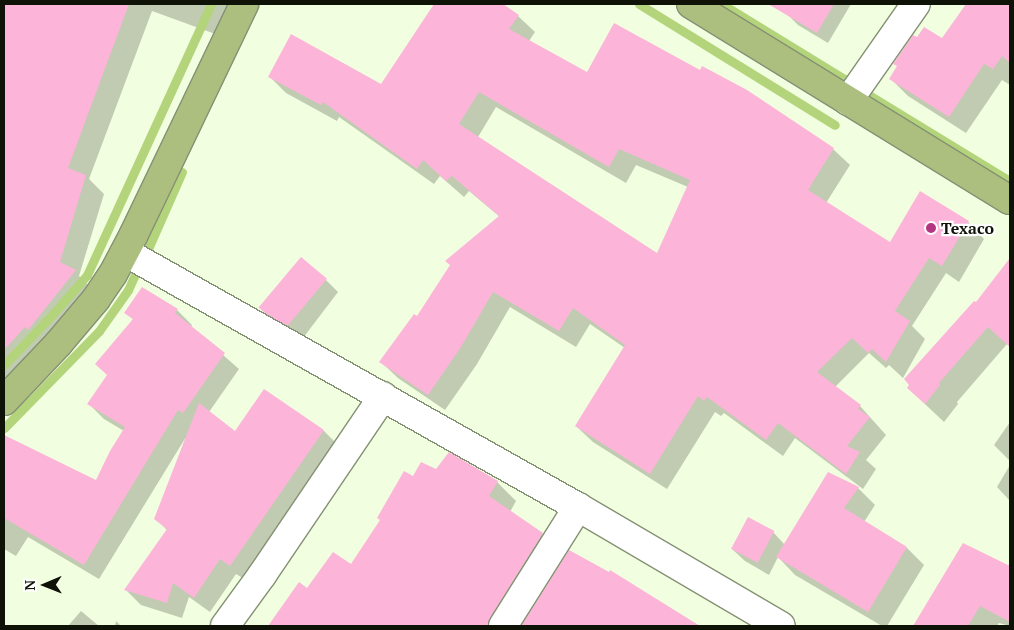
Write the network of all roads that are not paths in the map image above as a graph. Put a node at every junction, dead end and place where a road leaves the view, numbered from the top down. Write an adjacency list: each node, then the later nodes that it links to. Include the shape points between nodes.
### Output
1 (244, 4): 6 (main road)
2 (691, 4): 4 (main road)
3 (916, 4): 4 (street)
4 (848, 101): 5 (main road)
5 (1010, 200)
6 (125, 252): 7 (street); 8 (main road, via 96,299)
7 (383, 396): 9 (street); 10 (street)
8 (4, 400)
9 (578, 507): 11 (street); 12 (street)
10 (225, 626)
11 (502, 626)
12 (781, 626)

